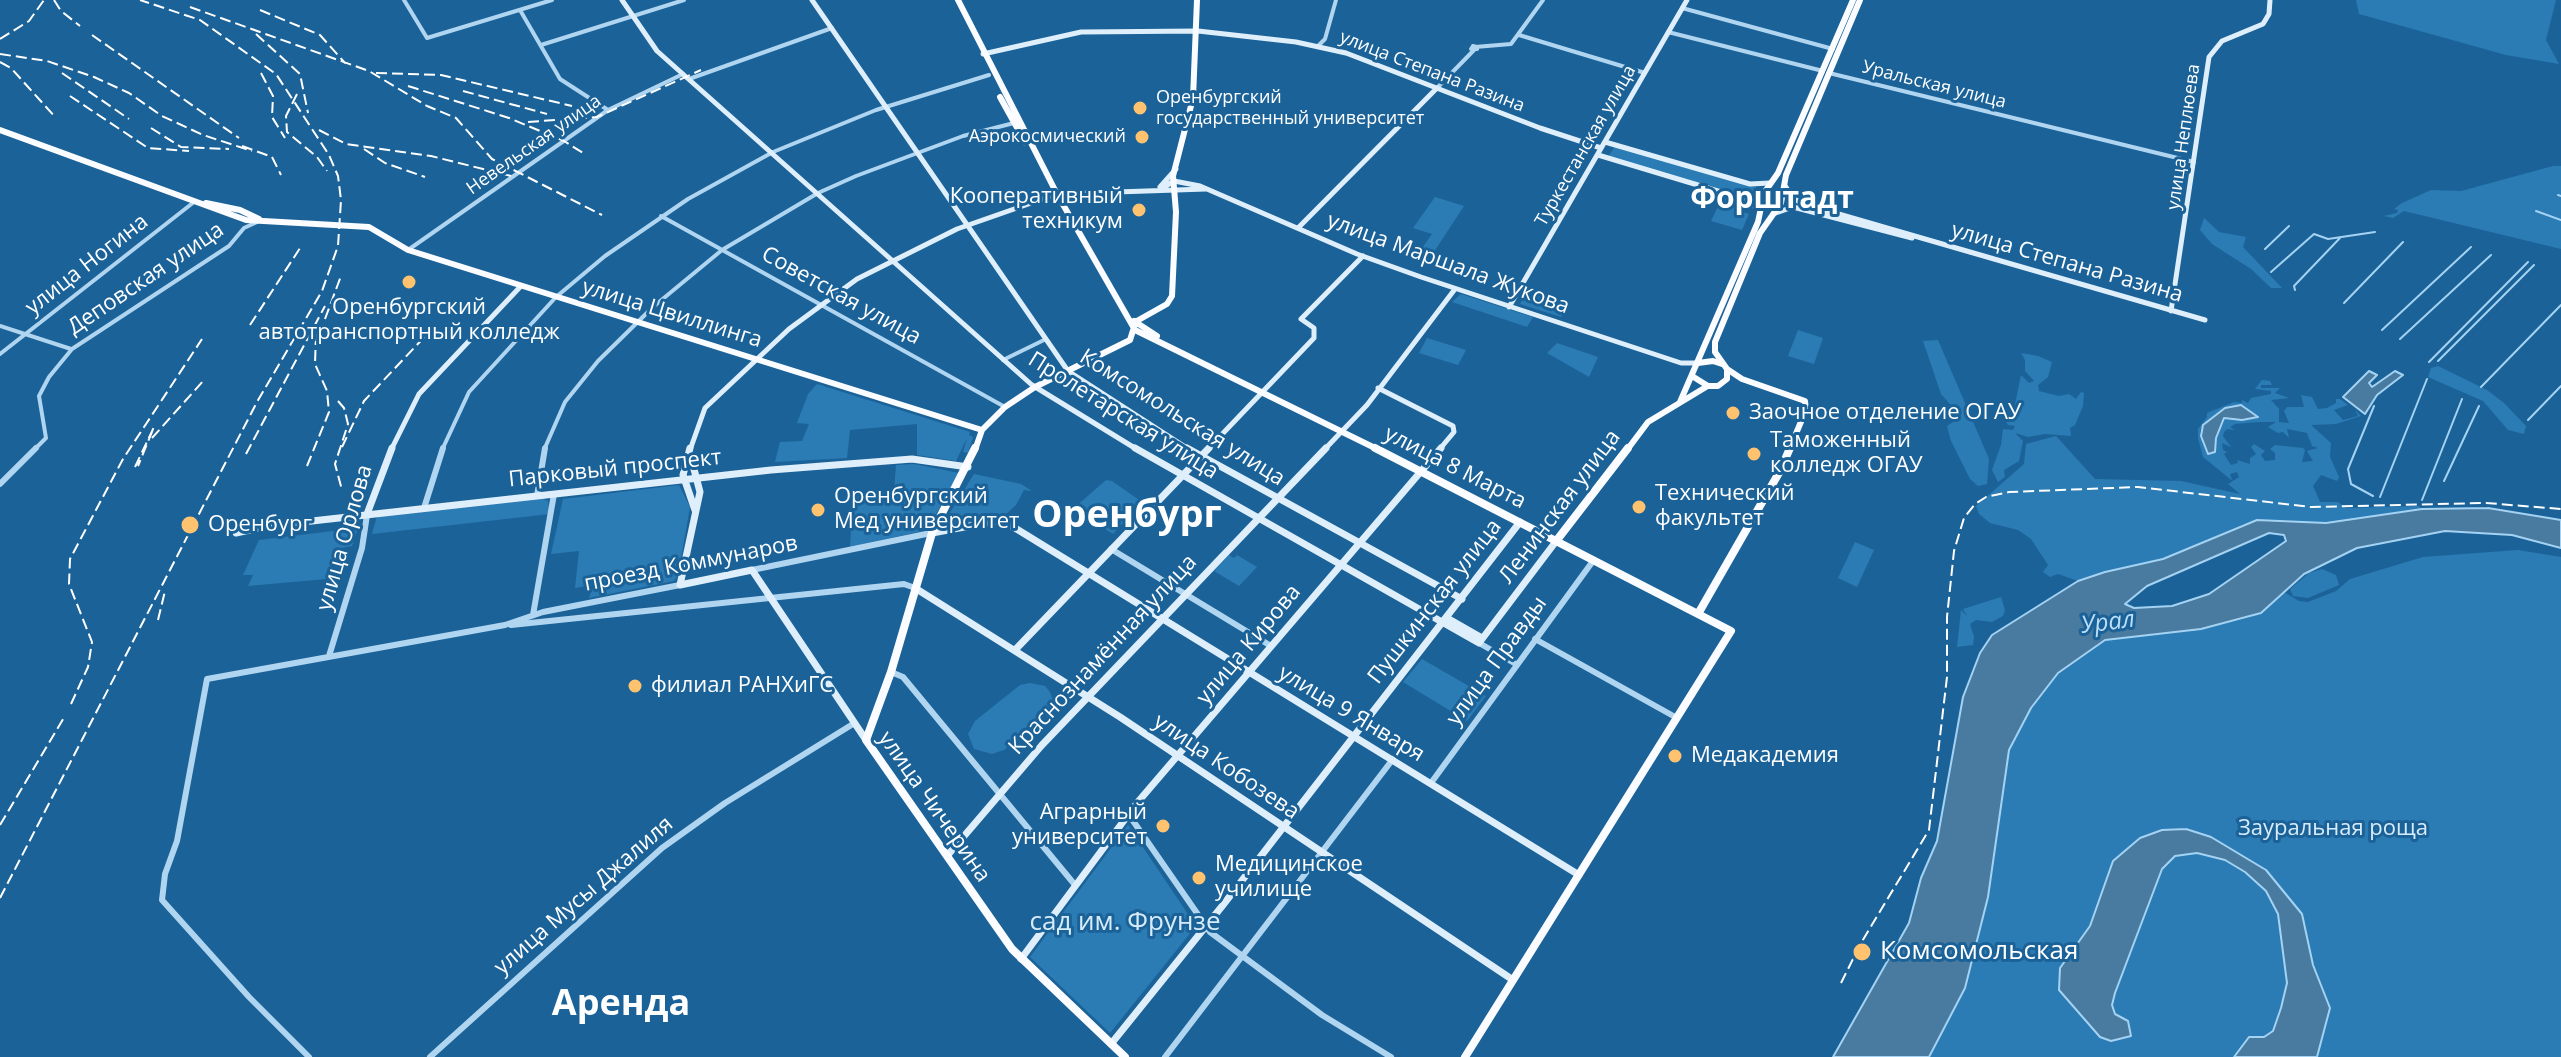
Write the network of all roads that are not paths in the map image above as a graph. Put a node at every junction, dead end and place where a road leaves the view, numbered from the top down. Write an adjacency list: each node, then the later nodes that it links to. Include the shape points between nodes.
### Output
1 (404, 0): 15 (street, via 427,38)
2 (552, 0): 15 (street)
3 (622, 0): 16 (main road, Пролетарская улица)
4 (684, 0): 16 (street)
5 (813, 0): 17 (main road, Комсомольская улица)
6 (955, 0): 24 (main road); 28 (main road)
7 (1197, 0): 18 (main road)
8 (1336, 0): 22 (street)
9 (1543, 0): 20 (street)
10 (1687, 0): 14 (main road, Туркестанская улица)
11 (1853, 0): 23 (main road)
12 (1860, 0): 25 (main road)
13 (2270, 0): 40 (main road, улица Неплюева, via 2269,14 2260,26 2222,41 2212,51)
14 (1682, 8): 19 (main road, Туркестанская улица); 23 (street)
15 (520, 10): 21 (street)
16 (633, 16): 21 (street); 27 (main road, Пролетарская улица, via 657,51)
17 (832, 28): 29 (street); 32 (main road, Комсомольская улица)
18 (1198, 31): 22 (main road, улица Степана Разина); 24 (main road, улица Степана Разина, via 1086,32); 41 (main road, via 1193,98)
19 (1668, 32): 25 (street, Уральская улица); 26 (main road, Туркестанская улица)
20 (1519, 35): 26 (street); 31 (street, via 1513,42 1475,49)
21 (541, 45): 33 (street, via 560,79)
22 (1318, 46): 31 (main road, улица Степана Разина)
23 (1833, 49): 25 (main road)
24 (983, 54): 47 (main road)
25 (1826, 72): 30 (main road); 40 (street, Уральская улица)
26 (1645, 73): 36 (main road, Туркестанская улица)
27 (683, 74): 29 (main road, Пролетарская улица); 33 (street, Невельская улица)
28 (989, 75): 32 (street); 34 (main road)
29 (689, 79): 37 (main road, Пролетарская улица)
30 (1820, 85): 42 (main road); 44 (main road)
31 (1437, 88): 39 (main road, улица Степана Разина); 62 (main road)
32 (886, 107): 37 (street); 38 (main road, Комсомольская улица)
33 (608, 110): 63 (street, Невельская улица)
34 (1014, 123): 38 (street); 47 (main road)
35 (0, 130): 48 (main road)
36 (1605, 142): 39 (main road, Туркестанская улица); 42 (main road, via 1741,182)
37 (773, 152): 46 (main road, Пролетарская улица); 56 (street)
38 (917, 152): 46 (street); 60 (main road, Комсомольская улица)
39 (1600, 152): 51 (main road, улица Степана Разина, via 1741,198); 71 (main road, Туркестанская улица)
40 (2194, 162): 72 (main road, улица Неплюева)
41 (1176, 169): 43 (main road); 45 (main road)
42 (1770, 183): 44 (main road); 51 (main road)
43 (1175, 185): 45 (main road, улица Маршала Жукова); 62 (main road, улица Маршала Жукова, via 1206,189); 75 (main road, via 1172,296)
44 (1786, 187): 49 (main road); 54 (main road)
45 (1159, 189): 47 (main road, улица Маршала Жукова)
46 (818, 193): 64 (street); 66 (main road, Пролетарская улица)
47 (1057, 194): 60 (main road, улица Маршала Жукова); 75 (main road)
48 (194, 202): 50 (main road); 53 (main road); 77 (street, улица Ногина)
49 (1794, 204): 54 (main road); 72 (main road, улица Степана Разина)
50 (228, 206): 52 (main road); 53 (main road)
51 (1759, 209): 54 (main road); 84 (main road)
52 (240, 210): 55 (main road); 59 (main road)
53 (220, 212): 55 (main road)
54 (1773, 214): 85 (main road, via 1715,342)
55 (233, 216): 57 (main road)
56 (661, 216): 64 (street, Советская улица); 69 (street)
57 (246, 220): 58 (main road); 61 (street, Деповская улица)
58 (259, 221): 59 (main road); 61 (street, Деповская улица)
59 (268, 222): 63 (main road, улица Цвиллинга, via 355,225 375,230)
60 (967, 225): 66 (main road, улица Маршала Жукова); 78 (main road, Комсомольская улица)
61 (244, 228): 79 (street, Деповская улица, via 229,246)
62 (1298, 228): 65 (main road, улица Маршала Жукова)
63 (408, 250): 67 (main road, улица Цвиллинга)
64 (722, 250): 70 (street, Советская улица); 74 (street)
65 (1363, 256): 68 (main road, улица Маршала Жукова); 93 (main road, via 1301,319 1314,328 1314,338)
66 (892, 259): 70 (main road, улица Маршала Жукова); 82 (main road, Пролетарская улица)
67 (521, 286): 69 (main road, улица Цвиллинга); 114 (main road, улица Орлова, via 419,394)
68 (1455, 289): 71 (main road, улица Маршала Жукова); 92 (main road, Краснознамённая улица)
69 (556, 297): 74 (main road, улица Цвиллинга); 112 (street, via 466,397 446,437)
70 (822, 303): 81 (main road, улица Маршала Жукова); 95 (street, Советская улица)
71 (1509, 307): 83 (main road, улица Маршала Жукова)
72 (2171, 311): 73 (main road, улица Степана Разина)
73 (2205, 320)
74 (637, 322): 81 (main road, улица Цвиллинга); 110 (street, via 565,402 545,446)
75 (1132, 323): 86 (main road, via 1130,340); 93 (main road, улица 8 Марта)
76 (0, 326): 77 (street)
77 (25, 334): 79 (street); 80 (street, улица Ногина)
78 (1044, 340): 82 (street); 86 (main road, Комсомольская улица)
79 (72, 349): 107 (street, Деповская улица, via 39,396 46,438)
80 (0, 354)
81 (755, 359): 96 (main road, улица Цвиллинга); 98 (main road, улица Маршала Жукова, via 705,408)
82 (1003, 360): 91 (main road, Пролетарская улица)
83 (1681, 363): 84 (main road, улица Маршала Жукова); 87 (main road)
84 (1698, 363): 85 (main road, via 1713,361); 87 (main road)
85 (1725, 367): 88 (main road); 89 (main road)
86 (1068, 371): 91 (main road); 99 (main road, Комсомольская улица)
87 (1692, 376): 90 (main road); 94 (main road)
88 (1742, 379): 89 (main road); 134 (main road, via 1805,401 1804,417 1780,471)
89 (1726, 381): 90 (main road)
90 (1708, 386): 94 (main road, Ленинская улица)
91 (1035, 387): 95 (main road); 104 (main road, Пролетарская улица)
92 (1378, 388): 97 (main road, Краснознамённая улица); 103 (main road, улица Кирова, via 1454,427)
93 (1263, 391): 97 (main road, улица 8 Марта); 99 (main road)
94 (1680, 402): 119 (main road, Ленинская улица, via 1648,422)
95 (1005, 407): 96 (main road)
96 (982, 430): 100 (main road)
97 (1343, 431): 103 (main road, улица 8 Марта); 111 (main road, Краснознамённая улица)
98 (690, 454): 101 (main road); 102 (main road, улица Маршала Жукова)
99 (1201, 456): 104 (main road); 111 (main road, Комсомольская улица)
100 (968, 467): 106 (main road, Парковый проспект, via 907,459); 118 (main road)
101 (695, 469): 102 (main road); 106 (main road)
102 (684, 470): 105 (main road, улица Маршала Жукова)
103 (1421, 471): 116 (main road, улица 8 Марта); 120 (main road, улица Кирова)
104 (1182, 476): 115 (main road, Пролетарская улица); 121 (main road)
105 (683, 479): 106 (main road, Парковый проспект); 108 (main road); 109 (main road, Парковый проспект)
106 (699, 482): 108 (main road); 113 (main road)
107 (0, 484)
108 (687, 488): 113 (main road)
109 (554, 494): 110 (main road, Парковый проспект); 133 (street)
110 (537, 496): 112 (main road, Парковый проспект)
111 (1277, 498): 115 (main road, Краснознамённая улица); 120 (main road, Комсомольская улица)
112 (424, 508): 114 (main road, Парковый проспект)
113 (695, 510): 123 (main road)
114 (367, 514): 117 (main road, Парковый проспект); 143 (street, улица Орлова, via 364,541)
115 (1258, 518): 124 (main road, Пролетарская улица); 130 (main road, Краснознамённая улица)
116 (1520, 522): 119 (main road, улица 8 Марта); 131 (main road, Пушкинская улица)
117 (267, 526)
118 (932, 533): 125 (street, проезд Коммунаров); 126 (main road, улица 9 Января, via 1002,520); 129 (main road)
119 (1557, 540): 122 (main road, улица 8 Марта); 140 (main road, Ленинская улица)
120 (1358, 543): 124 (main road, улица Кирова); 131 (main road, Комсомольская улица)
121 (1111, 549): 126 (main road); 130 (street)
122 (1593, 560): 134 (main road, улица 8 Марта); 139 (street, улица Правды)
123 (685, 564): 127 (main road); 128 (main road)
124 (1340, 565): 136 (main road, Пролетарская улица); 141 (main road, улица Кирова)
125 (752, 570): 127 (main road, проезд Коммунаров); 132 (main road, улица Чичерина)
126 (1087, 575): 135 (main road, улица 9 Января); 142 (main road)
127 (695, 582): 128 (main road, проезд Коммунаров)
128 (680, 585): 133 (street, проезд Коммунаров)
129 (915, 588): 132 (street, проезд Коммунаров, via 904,584); 142 (main road, улица Кобозева); 145 (main road)
130 (1185, 595): 135 (main road, Краснознамённая улица); 141 (street)
131 (1462, 599): 136 (main road, Пушкинская улица)
132 (770, 600): 137 (street, проезд Коммунаров); 149 (main road, улица Чичерина)
133 (533, 614): 137 (street); 138 (street, проезд Коммунаров)
134 (1698, 614): 148 (main road, улица 8 Марта, via 1731,631)
135 (1161, 620): 146 (main road, улица 9 Января); 147 (main road, Краснознамённая улица)
136 (1445, 621): 140 (main road, Пролетарская улица); 150 (main road, Пушкинская улица)
137 (534, 623): 138 (street, проезд Коммунаров)
138 (505, 625): 143 (street, проезд Коммунаров)
139 (1535, 639): 144 (street, улица Правды); 148 (street)
140 (1481, 641): 144 (street, Пролетарская улица)
141 (1271, 646): 146 (main road, улица Кирова)
142 (1015, 650): 147 (main road, улица Кобозева)
143 (329, 656): 167 (street, проезд Коммунаров, via 210,676 162,900)
144 (1517, 665): 154 (street, улица Правды)
145 (891, 672): 151 (main road); 155 (street, via 903,677)
146 (1248, 673): 150 (main road, улица 9 Января); 152 (main road, улица Кирова)
147 (1089, 697): 152 (main road, улица Кобозева); 155 (main road, Краснознамённая улица)
148 (1677, 718): 160 (main road)
149 (853, 724): 151 (main road, улица Чичерина); 168 (street, улица Мусы Джалиля, via 672,840)
150 (1354, 736): 153 (main road, улица 9 Января); 157 (main road, Пушкинская улица)
151 (866, 740): 159 (main road, улица Чичерина)
152 (1178, 756): 156 (main road, улица Кирова); 157 (main road, улица Кобозева)
153 (1393, 759): 154 (main road, улица 9 Января); 158 (street)
154 (1431, 783): 160 (main road, улица 9 Января)
155 (1000, 795): 159 (main road, Краснознамённая улица); 161 (street)
156 (1129, 815): 161 (main road, улица Кирова); 162 (street)
157 (1284, 827): 158 (main road, улица Кобозева); 162 (main road, Пушкинская улица)
158 (1322, 852): 163 (street); 165 (main road, улица Кобозева)
159 (947, 856): 164 (main road, улица Чичерина)
160 (1579, 875): 165 (main road)
161 (1075, 885): 164 (main road, улица Кирова)
162 (1206, 927): 163 (street); 166 (main road, Пушкинская улица)
163 (1242, 956): 171 (street); 172 (street)
164 (1021, 959): 166 (main road, улица Чичерина)
165 (1513, 980): 173 (main road)
166 (1111, 1044): 169 (main road, улица Чичерина); 170 (main road, улица Чичерина)
167 (309, 1057)
168 (430, 1057)
169 (1125, 1057)
170 (1134, 1057)
171 (1165, 1057)
172 (1391, 1057)
173 (1465, 1057)

